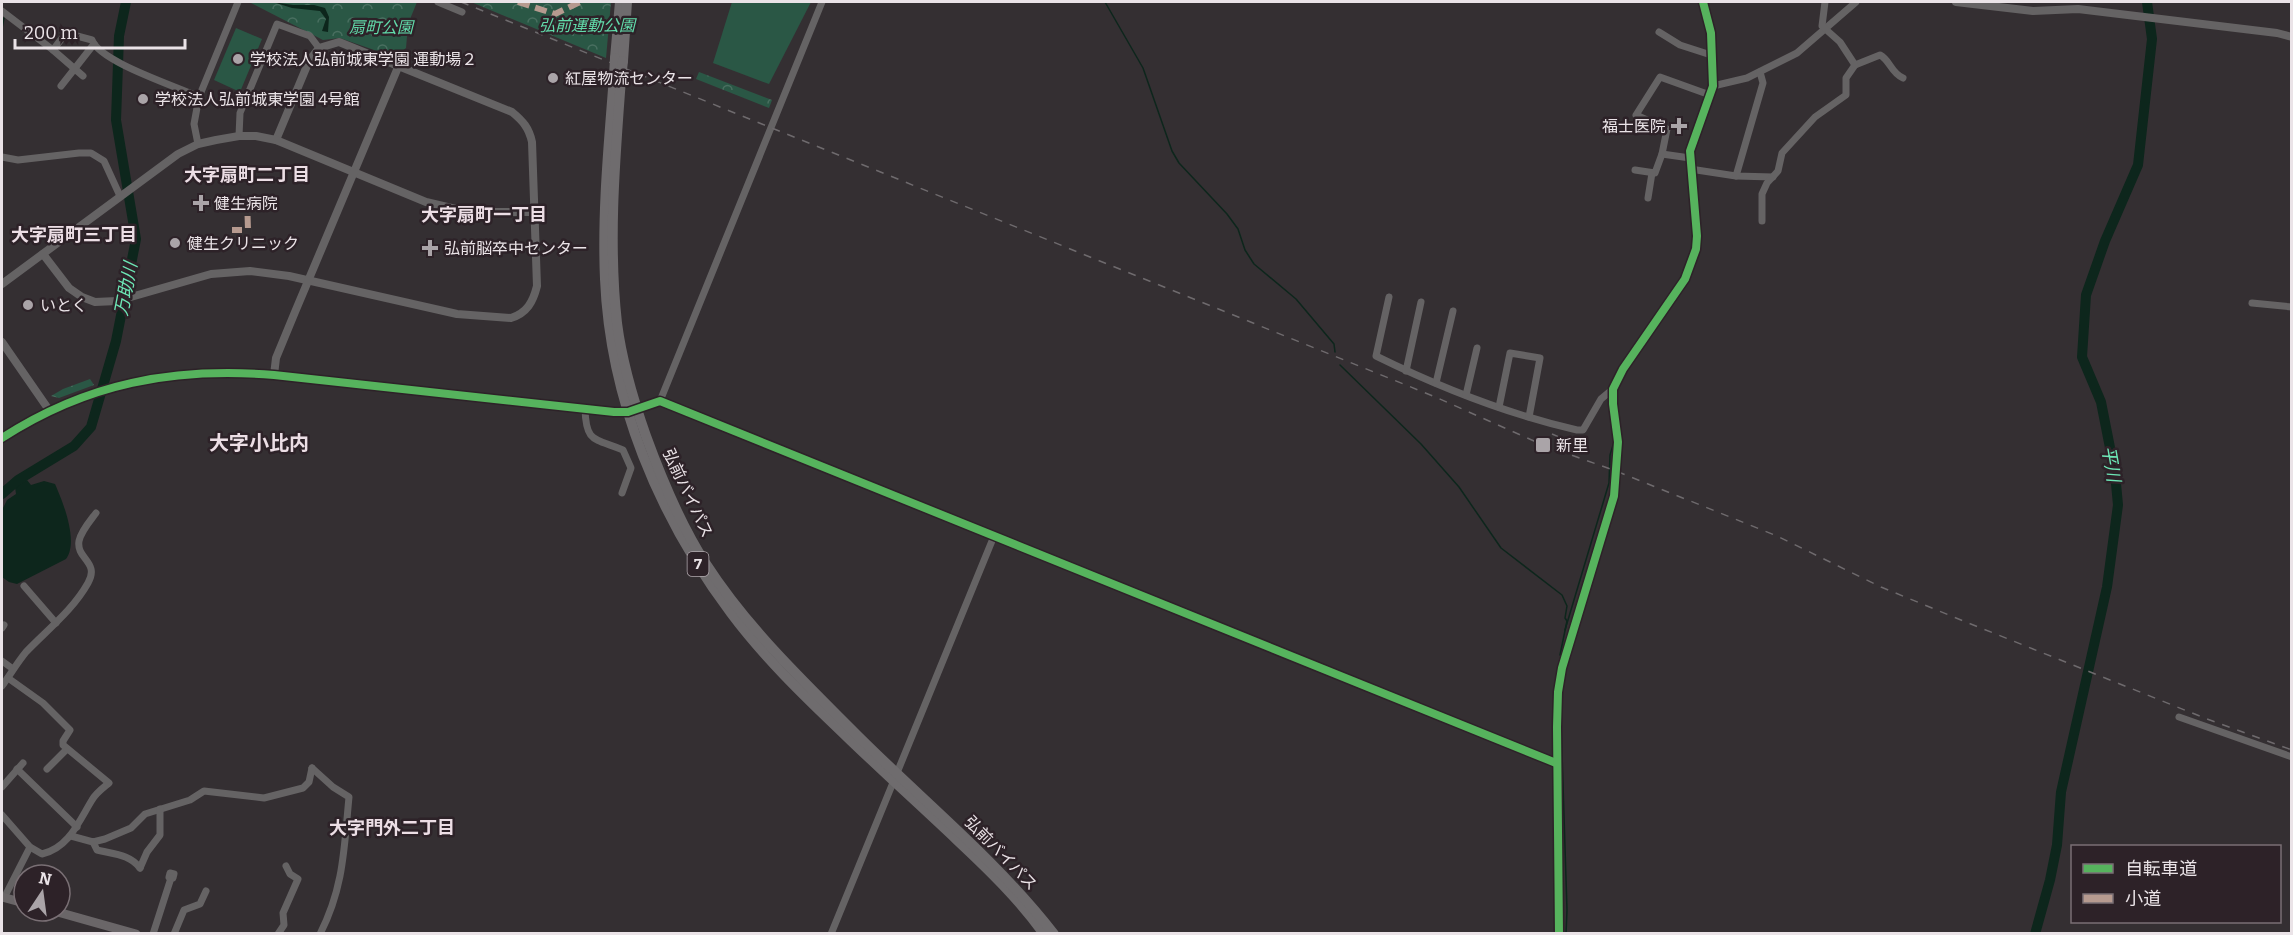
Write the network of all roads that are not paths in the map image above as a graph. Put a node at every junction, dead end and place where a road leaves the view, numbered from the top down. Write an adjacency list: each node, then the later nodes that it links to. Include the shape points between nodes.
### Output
1 (238, 2): 28 (street)
2 (438, 2): 11 (street)
3 (620, 2): 19 (highway, 弘前バイパス / 7)
4 (627, 2): 19 (highway, 弘前バイパス / 7)
5 (822, 2): 60 (street)
6 (1702, 2): 18 (street, via 1711,33)
7 (1825, 2): 12 (street)
8 (1856, 2): 12 (street)
9 (1956, 2): 14 (street, via 2033,11 2097,11)
10 (2, 11): 17 (street)
11 (462, 12)
12 (1825, 28): 21 (street); 23 (street, via 1797,53)
13 (1659, 32): 18 (street, via 1680,45)
14 (2292, 37)
15 (94, 44): 17 (street, via 66,33); 22 (street); 28 (street, via 121,64)
16 (319, 48): 20 (street, via 347,43); 29 (street, via 310,36 278,24 240,113); 30 (street, via 309,61)
17 (52, 51): 22 (street)
18 (1712, 55): 27 (street)
19 (619, 60): 64 (highway, 弘前バイパス / 7, bridge, via 612,234 617,323)
20 (399, 65): 37 (street); 43 (street, via 507,110 522,120 532,142)
21 (1855, 65): 25 (street, via 1880,55); 40 (street, via 1846,78 1846,95 1815,117 1782,153)
22 (74, 69): 24 (street); 26 (street)
23 (1760, 72): 27 (street); 39 (street, via 1763,83)
24 (83, 76)
25 (1903, 78)
26 (61, 86)
27 (1711, 90): 32 (street, via 1660,77 1636,115 1667,129); 34 (street, via 1690,146)
28 (199, 96): 31 (street, via 194,124)
29 (239, 136): 30 (street); 31 (street)
30 (276, 140): 37 (street)
31 (198, 144): 41 (street)
32 (1662, 154): 34 (street); 38 (street)
33 (2, 157): 41 (street, via 18,160 91,153 104,161)
34 (1690, 158): 35 (street)
35 (1690, 169): 39 (street); 58 (street, via 1697,236 1692,263)
36 (1635, 170): 38 (street)
37 (355, 172): 43 (street, via 426,201 460,210); 46 (street)
38 (1652, 173): 42 (street)
39 (1736, 176): 40 (street)
40 (1773, 177): 44 (street, via 1762,194)
41 (122, 195): 45 (street)
42 (1648, 198)
43 (534, 212): 46 (street, via 535,292 529,306 518,316 450,313)
44 (1762, 221)
45 (43, 254): 46 (street, via 69,288 95,302 117,301 224,272 263,272); 47 (street)
46 (309, 281): 56 (street, via 276,358)
47 (2, 284)
48 (1389, 297): 55 (street, via 1376,356)
49 (1421, 302): 55 (street)
50 (2252, 303): 51 (street)
51 (2292, 308)
52 (1453, 310): 57 (street)
53 (2, 342): 63 (street)
54 (1477, 348): 59 (street)
55 (1406, 371): 57 (street)
56 (274, 375): 62 (street); 63 (street, via 191,373 102,390)
57 (1436, 383): 59 (street)
58 (1613, 389): 65 (street, via 1601,399 1583,430); 80 (street, via 1618,442 1614,496 1562,668)
59 (1466, 395): 61 (street)
60 (660, 401): 64 (street); 69 (street)
61 (1499, 407): 65 (street); 65 (street, via 1510,353 1540,358)
62 (585, 409): 64 (street); 67 (street, via 585,428 592,438 623,450 631,468)
63 (50, 410): 66 (street)
64 (632, 411): 83 (highway, 弘前バイパス / 7, via 659,495 700,568 728,608 795,685)
65 (1529, 417)
66 (2, 438)
67 (622, 493)
68 (96, 513): 71 (street, via 79,543 81,553 91,564 89,582)
69 (994, 536): 80 (street); 83 (street)
70 (24, 586): 71 (street)
71 (56, 623): 73 (street)
72 (2, 661): 73 (street)
73 (13, 669): 74 (street)
74 (8, 678): 75 (street); 77 (street, via 43,702 70,730 63,741)
75 (2, 686)
76 (2179, 717): 78 (street)
77 (67, 749): 82 (street); 87 (street, via 109,783 93,798)
78 (2292, 757)
79 (24, 763): 81 (street)
80 (1556, 763): 104 (street)
81 (17, 769): 84 (street); 87 (street)
82 (46, 769)
83 (896, 777): 101 (street); 102 (highway, 弘前バイパス / 7); 103 (highway, 弘前バイパス / 7, via 995,866)
84 (2, 786)
85 (160, 809): 89 (street, via 145,814 131,828); 89 (street, via 160,835 140,868 135,860 98,850); 100 (street, via 204,791 272,797 303,788 309,782 312,768 349,797 341,875)
86 (2, 815): 90 (street)
87 (77, 827): 88 (street)
88 (71, 836): 89 (street); 90 (street, via 50,852 42,854)
89 (93, 842)
90 (30, 847): 94 (street)
91 (174, 864): 97 (street)
92 (286, 866): 99 (street, via 298,879)
93 (206, 891): 98 (street, via 200,904 184,910)
94 (3, 897)
95 (72, 916): 96 (main road)
96 (136, 933)
97 (153, 933)
98 (174, 933)
99 (278, 933)
100 (320, 933)
101 (832, 933)
102 (1044, 933)
103 (1054, 933)
104 (1559, 933)

